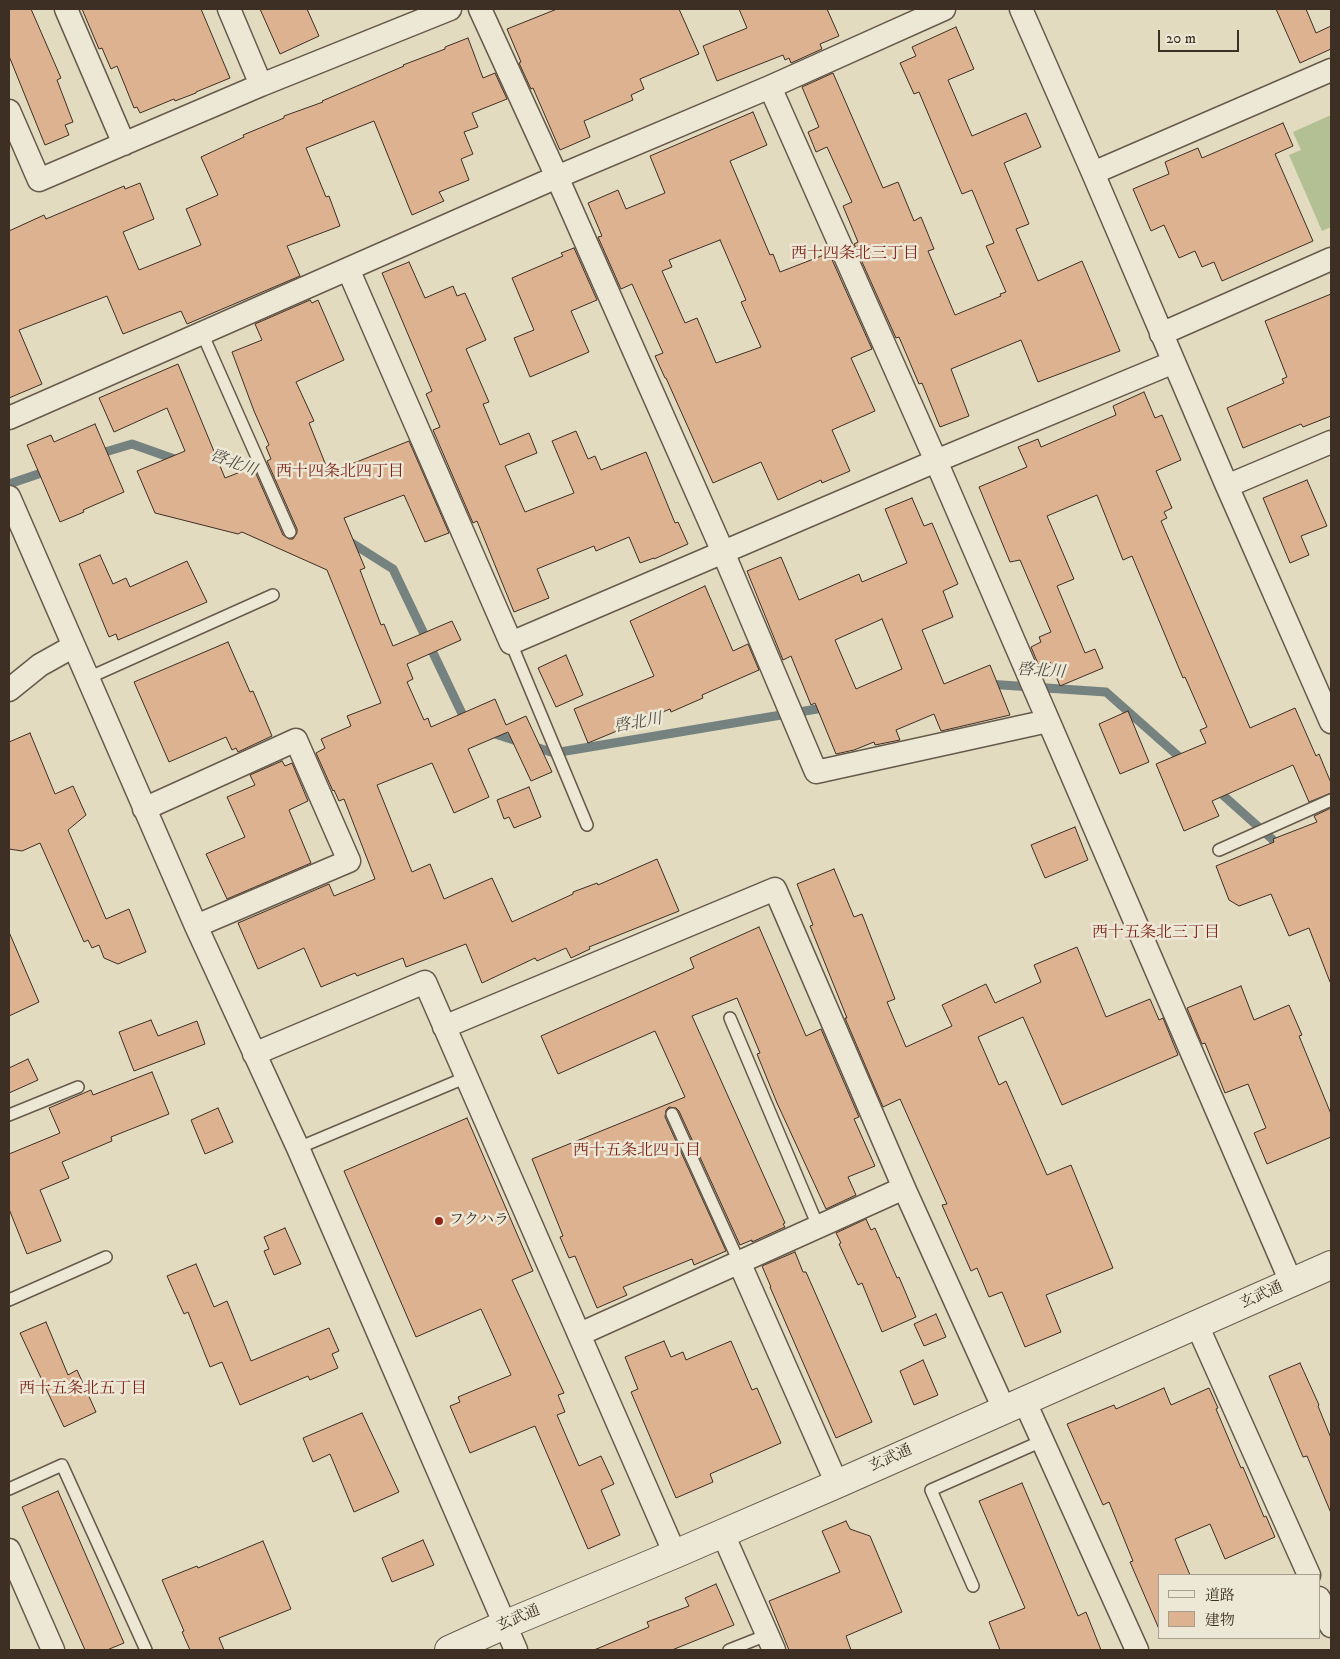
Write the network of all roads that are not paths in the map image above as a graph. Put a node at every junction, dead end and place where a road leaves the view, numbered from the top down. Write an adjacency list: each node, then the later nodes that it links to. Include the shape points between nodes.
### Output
1 (66, 9): 11 (street)
2 (229, 9): 8 (street)
3 (450, 9): 8 (street)
4 (480, 9): 13 (street)
5 (944, 9): 9 (street)
6 (1021, 9): 12 (street)
7 (1331, 70): 12 (street)
8 (261, 85): 11 (street)
9 (770, 87): 13 (street); 21 (street)
10 (9, 111): 11 (street, via 39,180)
11 (124, 144)
12 (1093, 173): 17 (street)
13 (557, 177): 15 (street); 25 (street)
14 (1331, 258): 17 (street)
15 (348, 269): 16 (street); 27 (street)
16 (202, 333): 19 (street); 24 (lane)
17 (1162, 334): 18 (street)
18 (1174, 362): 21 (street); 22 (street)
19 (9, 418)
20 (1331, 442): 22 (street)
21 (936, 461): 25 (street); 31 (street)
22 (1227, 486): 32 (street)
23 (9, 497): 28 (street)
24 (290, 532)
25 (723, 552): 27 (street); 31 (street, via 816,772)
26 (273, 595): 29 (lane)
27 (511, 643): 35 (lane)
28 (74, 646): 29 (street); 30 (street, via 40,665)
29 (88, 678): 34 (street)
30 (9, 690)
31 (1048, 721): 51 (street)
32 (1331, 722)
33 (1331, 800): 36 (lane)
34 (144, 809): 37 (street); 37 (street, via 296,740 349,861)
35 (587, 825)
36 (1219, 850)
37 (196, 926): 40 (street)
38 (730, 1018): 47 (lane)
39 (444, 1027): 40 (street, via 425,982); 41 (street); 46 (street, via 776,889)
40 (254, 1054): 45 (street)
41 (467, 1077): 45 (lane); 54 (street)
42 (78, 1087): 44 (lane)
43 (672, 1114): 49 (lane)
44 (9, 1115)
45 (298, 1148): 65 (street)
46 (904, 1188): 47 (street); 55 (street)
47 (818, 1226): 49 (street)
48 (106, 1257): 52 (lane)
49 (739, 1262): 54 (street); 57 (street)
50 (1331, 1265): 51 (street, 玄武通)
51 (1291, 1282): 53 (street, 玄武通)
52 (9, 1300)
53 (1197, 1325): 55 (street, 玄武通); 62 (street)
54 (580, 1334): 61 (street)
55 (1014, 1404): 56 (street); 57 (street, 玄武通)
56 (1042, 1441): 63 (lane, via 931,1490); 73 (street)
57 (836, 1484): 59 (street, 玄武通)
58 (9, 1490): 69 (lane, via 62,1465)
59 (723, 1534): 61 (street, 玄武通); 67 (street)
60 (9, 1550): 68 (street)
61 (675, 1554): 65 (street, 玄武通)
62 (1309, 1574)
63 (973, 1586)
64 (1320, 1600): 66 (street)
65 (504, 1625): 70 (street, 玄武通); 71 (street)
66 (1331, 1626)
67 (770, 1642): 72 (lane)
68 (53, 1650)
69 (146, 1650)
70 (450, 1650)
71 (516, 1650)
72 (729, 1650)
73 (1137, 1650)

